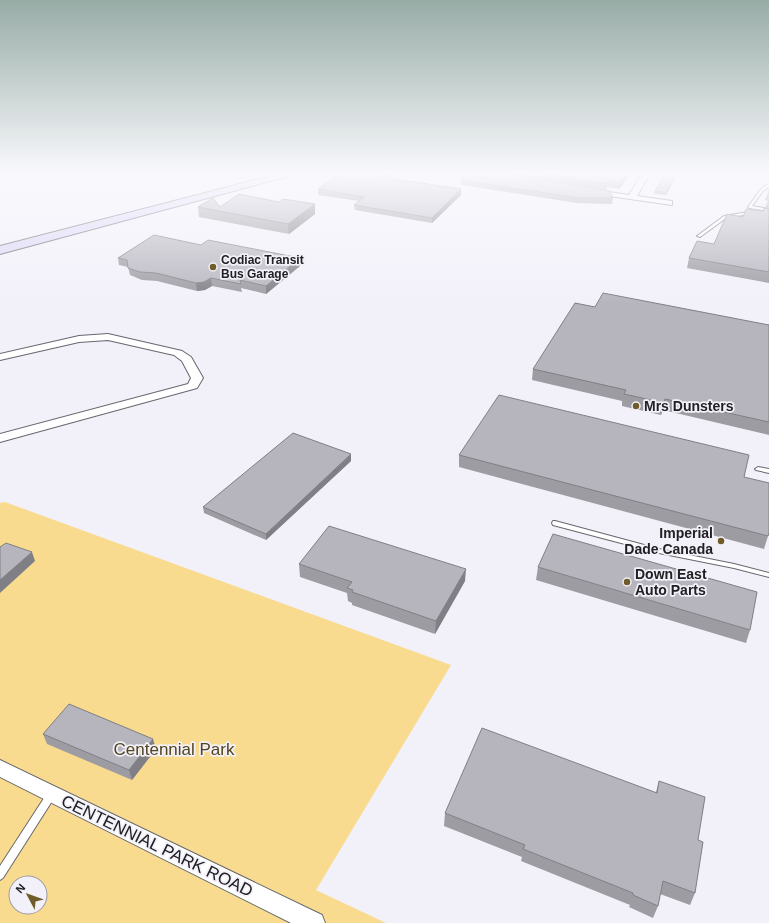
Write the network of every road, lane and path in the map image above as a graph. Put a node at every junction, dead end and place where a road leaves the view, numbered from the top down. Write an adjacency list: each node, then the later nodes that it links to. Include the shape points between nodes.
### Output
1 (127, 217): 4 (main road)
2 (725, 217): 3 (lane)
3 (699, 236)
4 (0, 250)
5 (0, 357): 6 (street, via 79,339 122,339 178,353 187,359 197,378 193,386)
6 (0, 438)
7 (758, 469): 8 (lane)
8 (769, 471)
9 (555, 523): 10 (lane, via 659,551)
10 (769, 575)
11 (0, 768): 12 (street, CENTENNIAL PARK ROAD)
12 (52, 794): 13 (lane); 14 (street, CENTENNIAL PARK ROAD)
13 (0, 876)
14 (314, 923)

